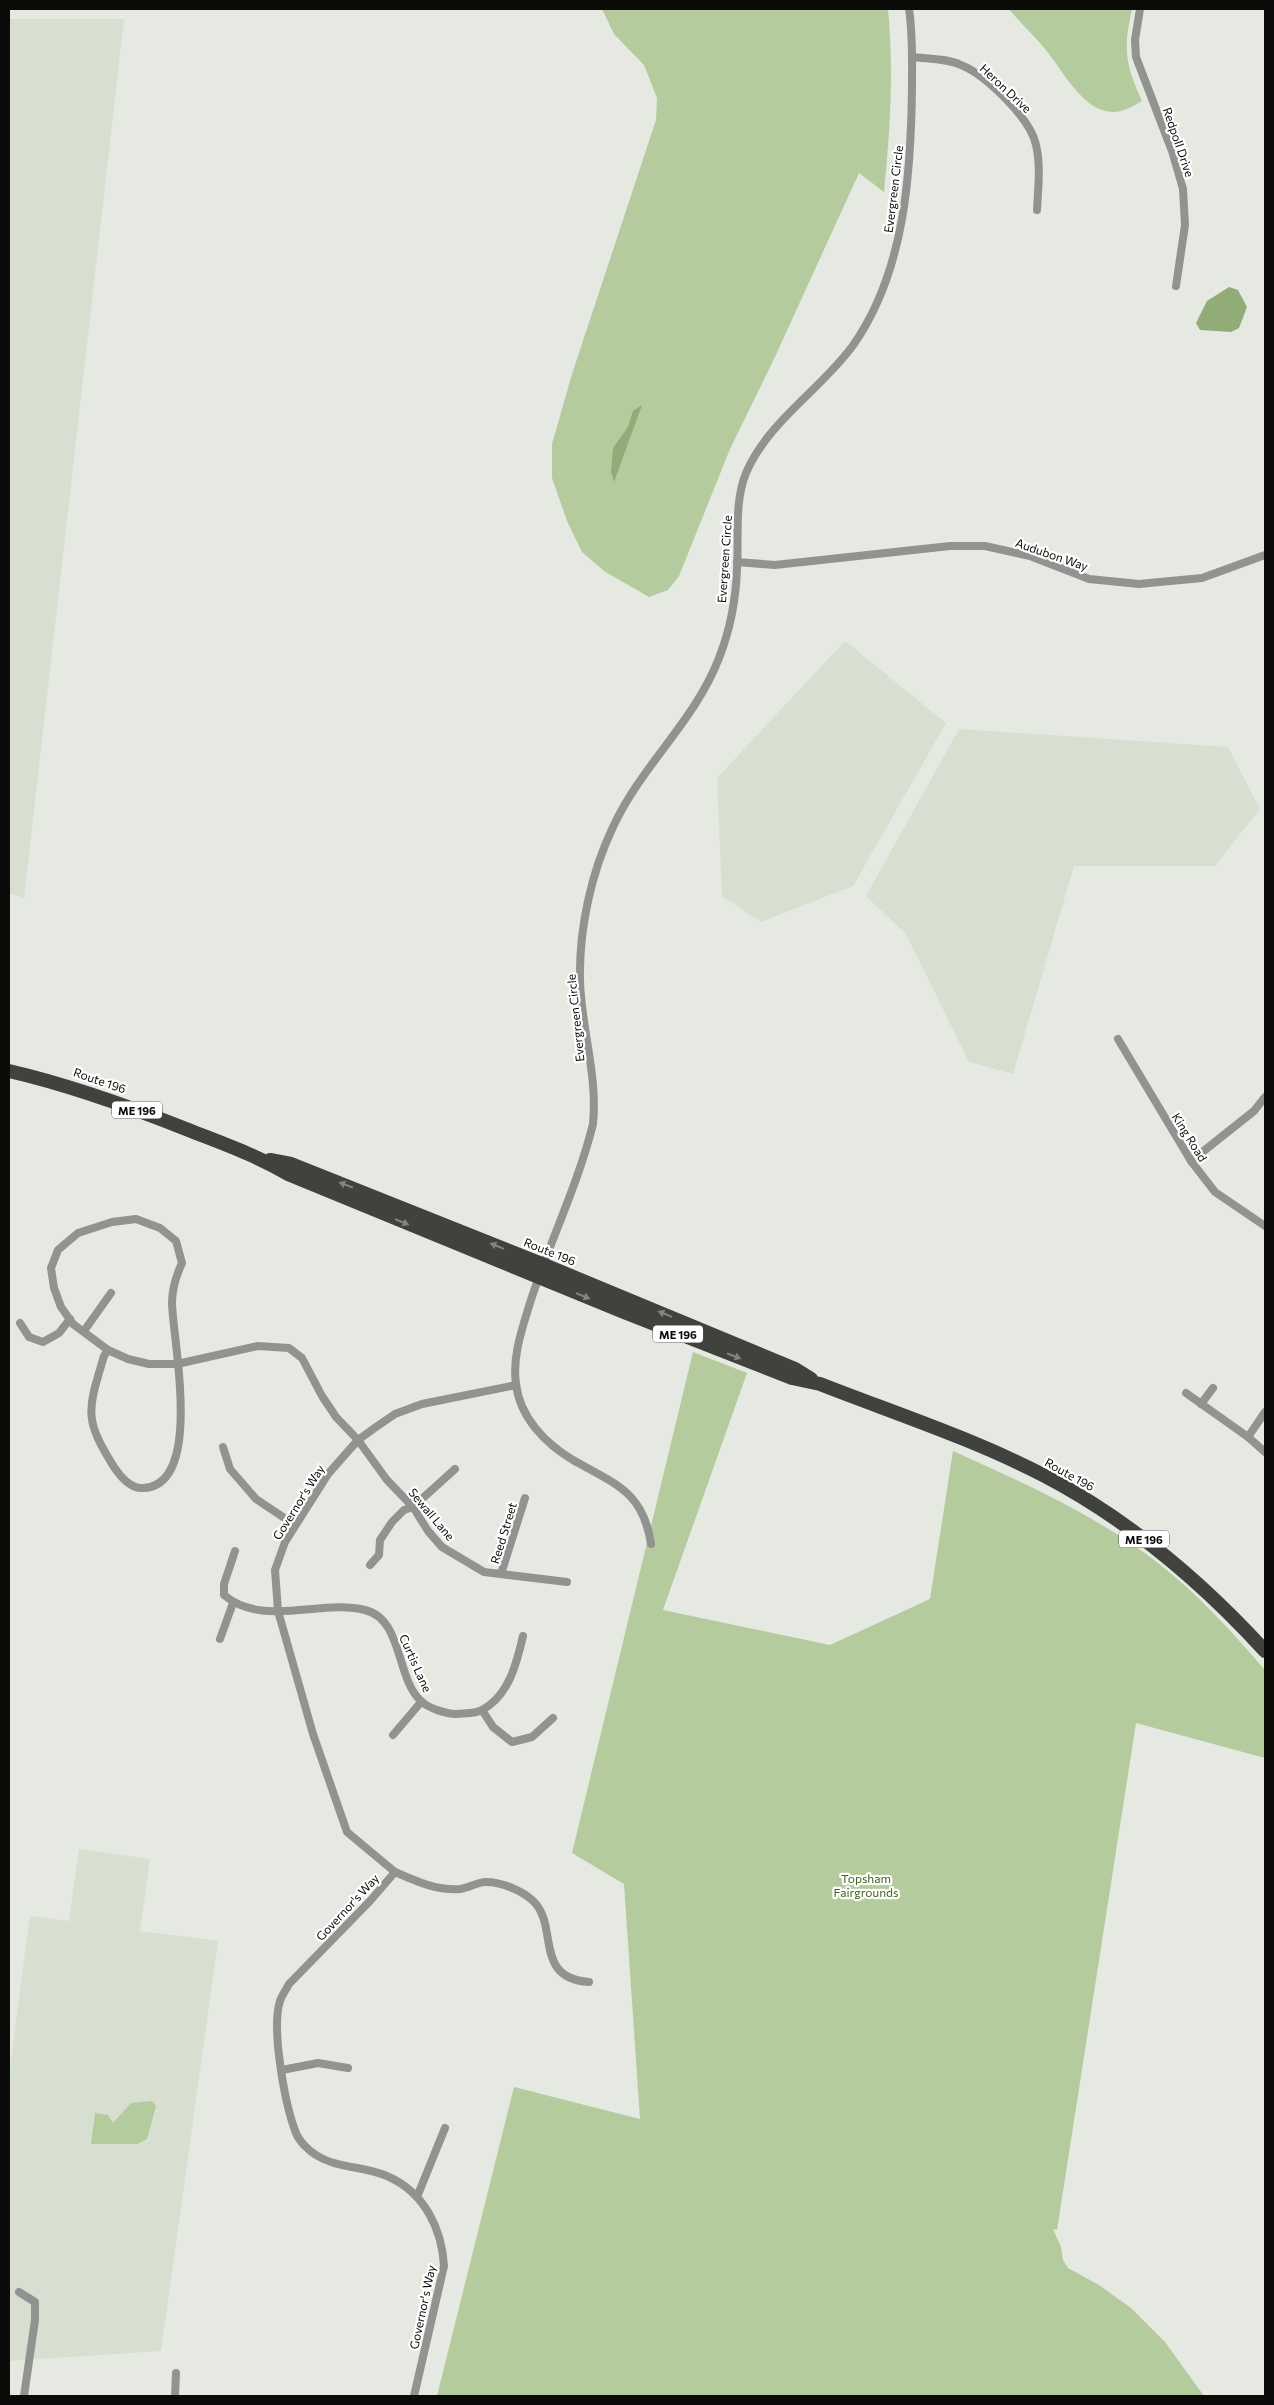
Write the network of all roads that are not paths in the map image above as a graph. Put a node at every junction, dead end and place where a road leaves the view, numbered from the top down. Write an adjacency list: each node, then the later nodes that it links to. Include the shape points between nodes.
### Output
1 (909, 9): 3 (street, Evergreen Circle)
2 (1140, 9): 5 (street, Redpoll Drive, via 1134,40 1136,57 1183,189 1185,225)
3 (912, 57): 4 (street, Heron Drive, via 961,65 986,82 1021,116 1037,146); 7 (street, Evergreen Circle, via 910,162 887,278 855,342 828,376 765,440 752,460 739,496)
4 (1037, 210)
5 (1176, 286)
6 (1265, 555): 7 (street, Audubon Way, via 1202,578 1139,584 1089,579 1030,556 985,546 950,546 775,565)
7 (737, 562): 13 (street, Evergreen Circle, via 735,600 719,658 688,717 633,791 613,826 595,875 583,937 580,981 595,1102 594,1124)
8 (1118, 1039): 11 (street, King Road)
9 (9, 1070): 13 (highway, Route 196 / ME 196, via 59,1082 262,1159 291,1164)
10 (1265, 1097): 11 (street, via 1254,1111)
11 (1191, 1161): 12 (street, King Road, via 1215,1192)
12 (1265, 1226)
13 (540, 1271): 20 (street, Evergreen Circle, via 517,1350); 42 (highway, Route 196 / ME 196, via 795,1369 820,1384 1002,1456 1044,1476 1114,1516 1196,1580)
14 (111, 1293): 17 (street)
15 (70, 1319): 16 (street, via 59,1333 43,1342 29,1337); 17 (street); 19 (street, via 54,1288 51,1268 58,1250 78,1234 112,1222 136,1219 160,1228 176,1241 182,1263 174,1280 172,1302)
16 (20, 1323)
17 (84, 1331): 18 (street)
18 (108, 1350): 19 (street, via 149,1364); 19 (street, via 90,1407 94,1430 122,1480 141,1489 160,1485 171,1473 181,1408)
19 (177, 1364): 26 (street, Sewall Lane, via 258,1346 288,1348 302,1358 336,1417)
20 (516, 1385): 26 (street, Governor's Way, via 422,1404 395,1414); 33 (street, via 530,1422 550,1445 612,1480 638,1505)
21 (1213, 1388): 23 (street)
22 (1186, 1394): 23 (street)
23 (1201, 1404): 25 (street)
24 (1265, 1412): 25 (street)
25 (1248, 1437): 28 (street)
26 (358, 1440): 31 (street, Sewall Lane, via 387,1480); 32 (street, Governor's Way, via 328,1474)
27 (223, 1447): 32 (street, via 230,1469 256,1499)
28 (1265, 1452)
29 (455, 1469): 31 (street)
30 (525, 1498): 36 (street, Reed Street)
31 (413, 1508): 35 (street, via 404,1510 392,1522 380,1540 379,1556); 36 (street, Sewall Lane, via 442,1547 484,1572)
32 (296, 1525): 39 (street, Governor's Way, via 285,1542 275,1570)
33 (651, 1544)
34 (236, 1551): 38 (street, via 224,1584 224,1595)
35 (370, 1564)
36 (501, 1574): 37 (street, Sewall Lane)
37 (567, 1582)
38 (233, 1603): 39 (street, Curtis Lane); 41 (street)
39 (278, 1612): 43 (street, Curtis Lane, via 350,1608 367,1610 378,1616 387,1626 406,1676); 47 (street, Governor's Way, via 313,1734 347,1832)
40 (523, 1636): 44 (street, via 514,1672 502,1692)
41 (220, 1639)
42 (1265, 1651)
43 (421, 1702): 44 (street, Curtis Lane, via 448,1714); 46 (street)
44 (482, 1710): 45 (street, via 493,1727 512,1742 532,1737)
45 (553, 1718)
46 (394, 1735)
47 (395, 1872): 48 (street, via 427,1886 460,1889 486,1882 511,1887 533,1900 559,1970 573,1981); 50 (street, Governor's Way, via 289,1984 280,2001 278,2021)
48 (589, 1982)
49 (348, 2068): 50 (street, via 318,2063)
50 (282, 2070): 52 (street, Governor's Way, via 297,2134 307,2147 331,2161 390,2177)
51 (445, 2128): 52 (street)
52 (417, 2197): 57 (street, Governor's Way, via 438,2228 444,2266)
53 (19, 2292): 55 (street, via 35,2302)
54 (176, 2373): 56 (street)
55 (24, 2396)
56 (175, 2396)
57 (414, 2396)

